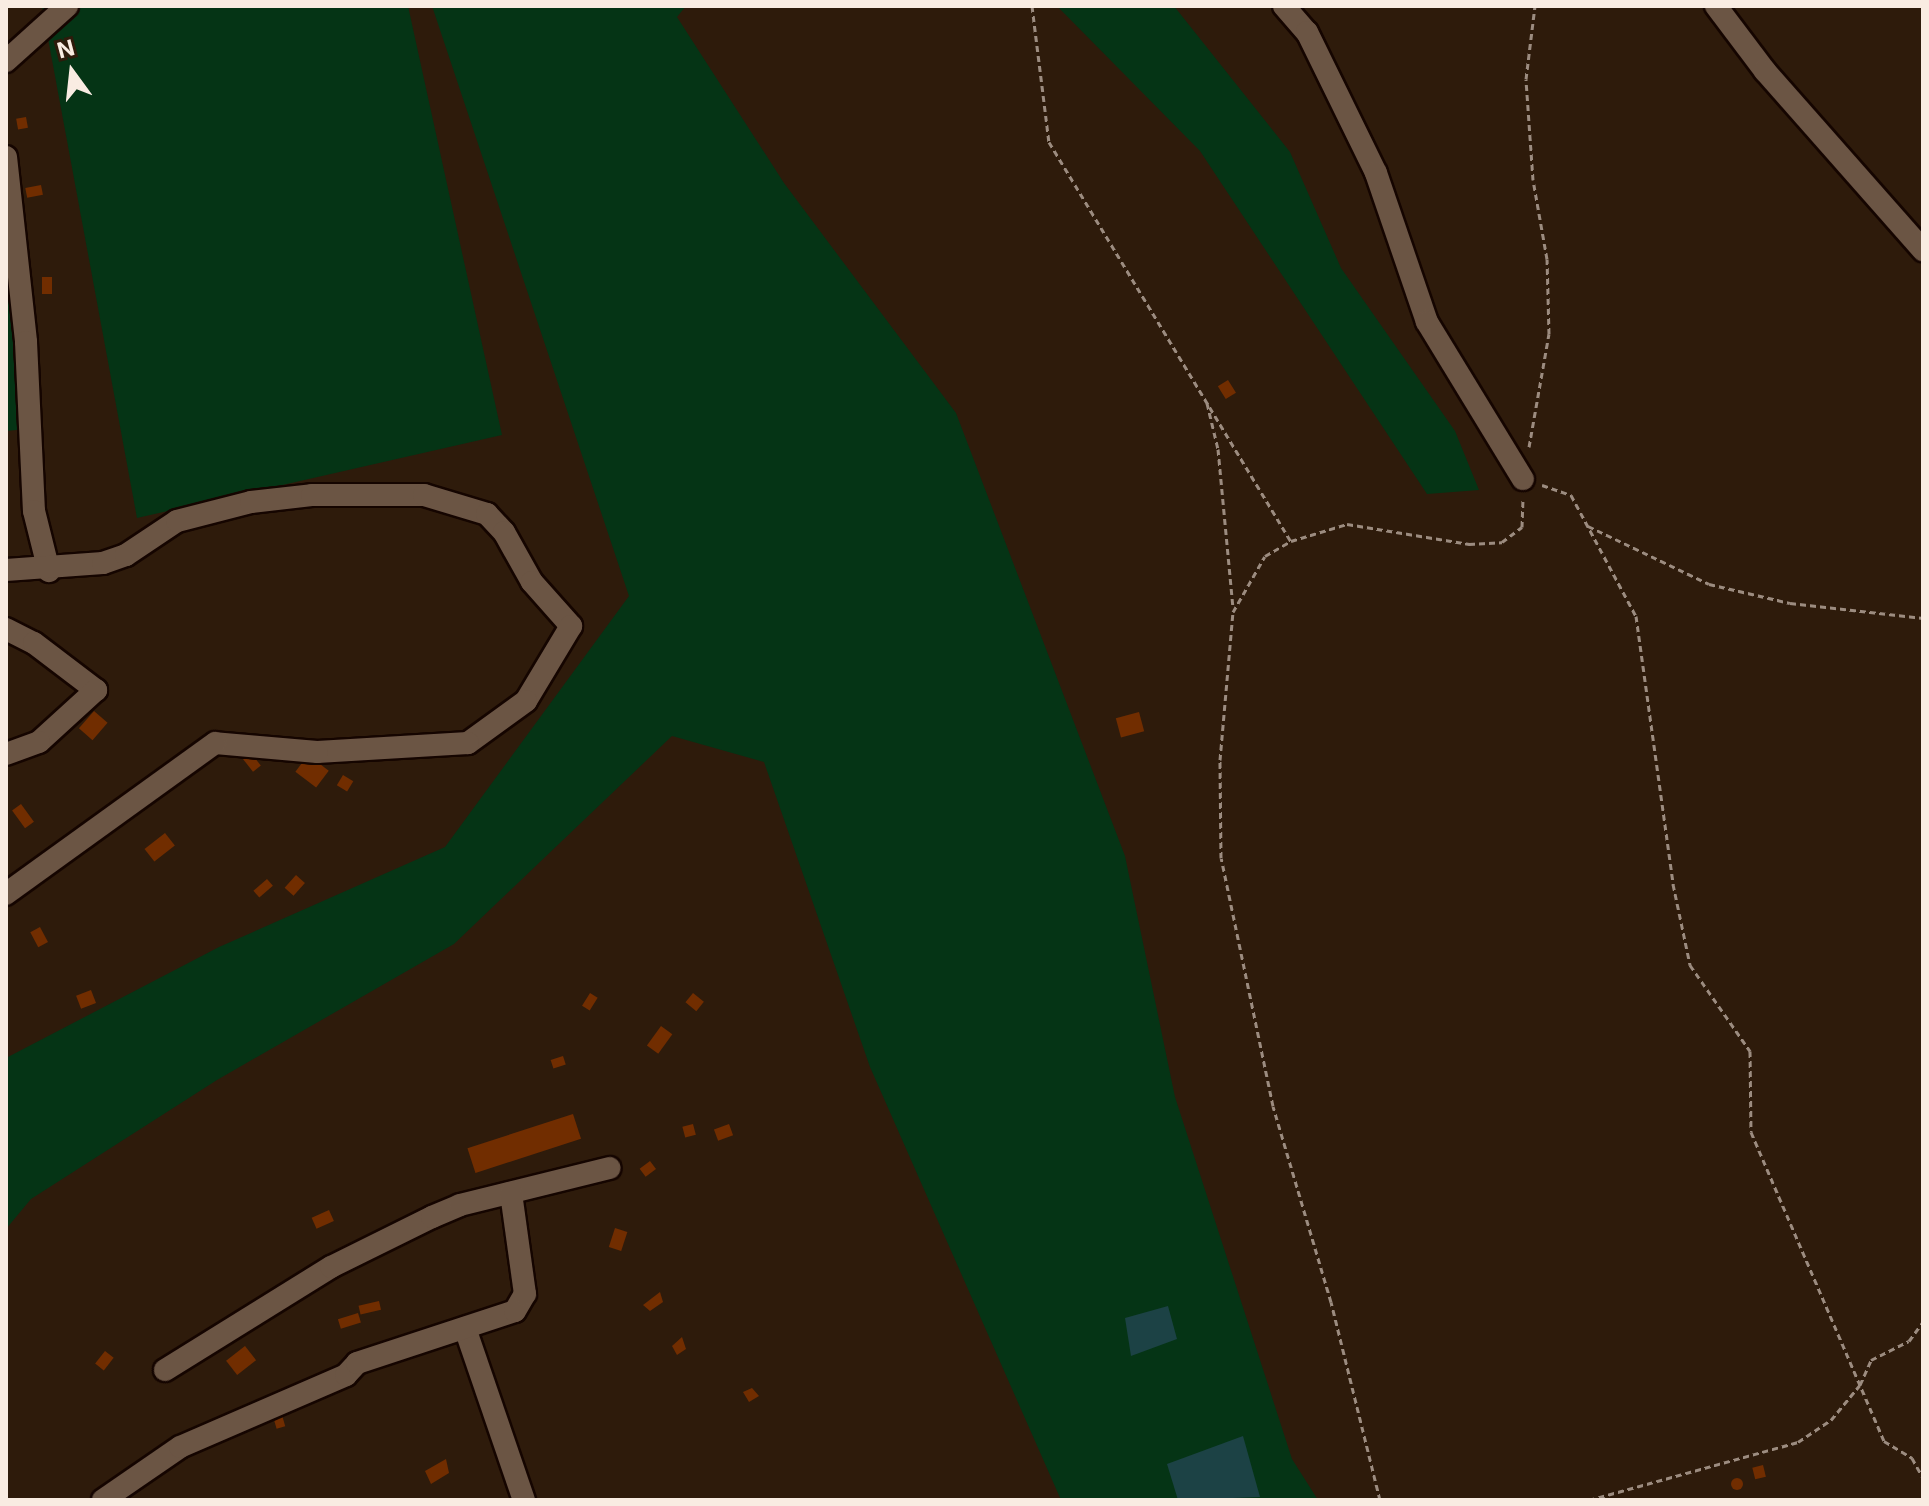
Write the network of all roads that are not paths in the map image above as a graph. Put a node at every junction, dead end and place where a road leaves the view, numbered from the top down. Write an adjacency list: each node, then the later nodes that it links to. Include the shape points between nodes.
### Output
1 (67, 6): 4 (street)
2 (1284, 6): 7 (street, via 1307,32 1353,123 1427,322)
3 (1716, 6): 6 (street, via 1765,71)
4 (6, 61)
5 (6, 157): 9 (street, via 26,342 34,511)
6 (1923, 250)
7 (1523, 479)
8 (6, 570): 9 (street)
9 (49, 571): 12 (street, via 103,563 126,555 177,521 251,502 312,495 424,495 487,514 504,532 532,582 568,618 571,633 526,701 468,743 317,752 215,743)
10 (6, 629): 11 (street, via 47,651 96,690 39,742)
11 (6, 754)
12 (6, 894)
13 (609, 1168): 14 (street)
14 (511, 1193): 15 (street, via 525,1294 515,1311); 16 (street, via 460,1205 376,1243)
15 (465, 1328): 17 (street, via 394,1348 357,1363 346,1375 245,1414 180,1447); 18 (street)
16 (165, 1370)
17 (103, 1500)
18 (524, 1500)

